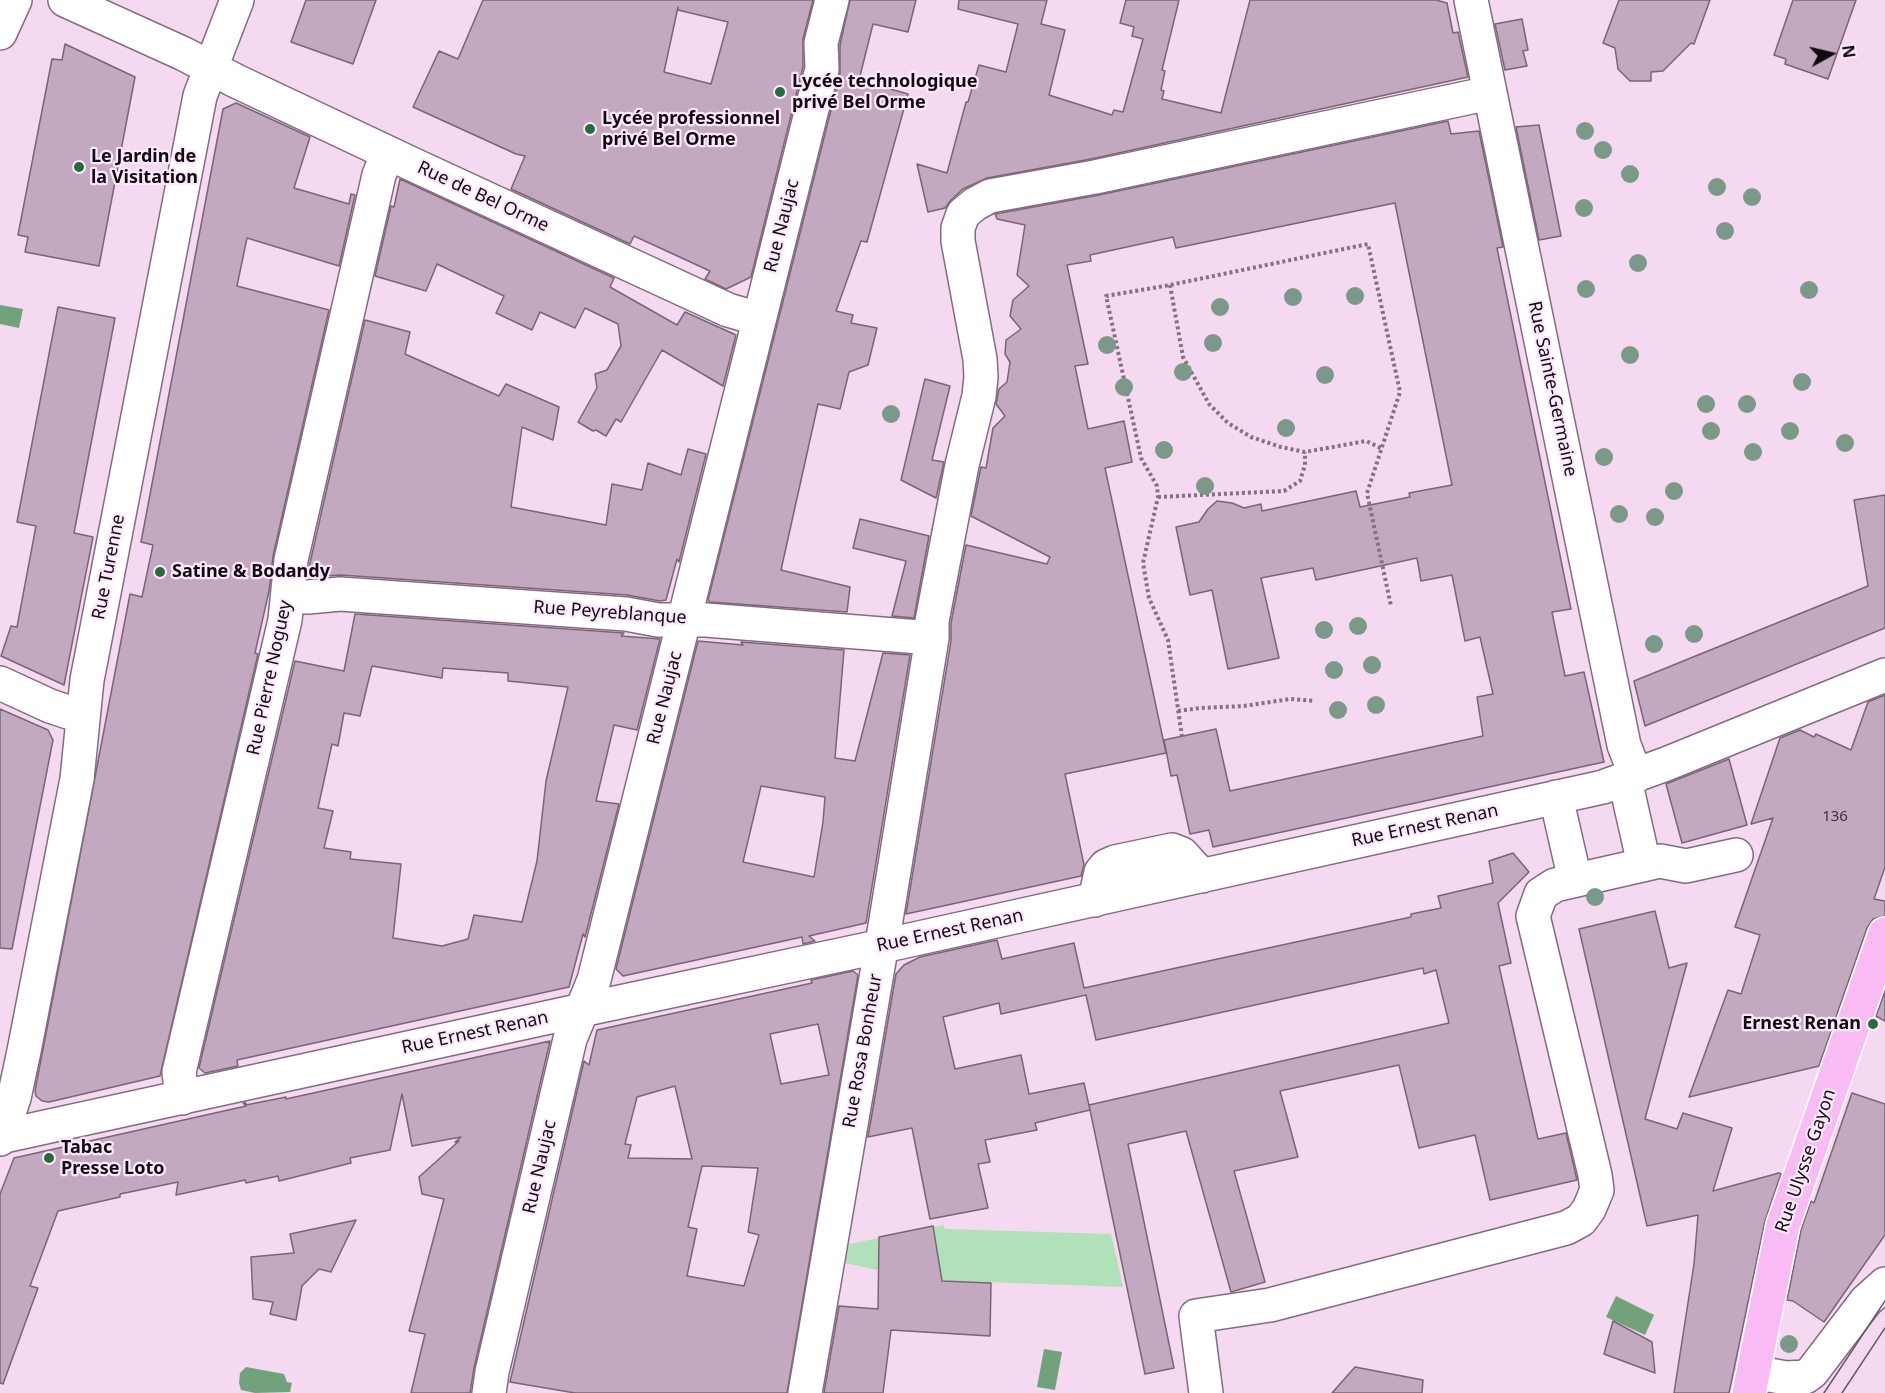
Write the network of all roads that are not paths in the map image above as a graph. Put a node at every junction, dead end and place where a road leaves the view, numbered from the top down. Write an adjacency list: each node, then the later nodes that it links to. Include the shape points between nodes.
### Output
1 (15, 0): 6 (street)
2 (65, 0): 7 (street, Rue de Bel Orme)
3 (237, 0): 7 (street, Rue Turenne)
4 (832, 0): 10 (street, Rue Naujac, via 821,43 822,69)
5 (1471, 0): 8 (street, Rue Sainte-Germaine)
6 (0, 33)
7 (210, 68): 9 (street, Rue de Bel Orme); 16 (street, Rue Turenne, via 195,119)
8 (1490, 93): 13 (street, Rue Rosa Bonheur, via 990,196 963,214 958,242 981,377 932,621); 17 (street, Rue Sainte-Germaine)
9 (388, 153): 10 (street, Rue de Bel Orme, via 728,310); 11 (street, Rue Pierre Noguey, via 379,175 294,548)
10 (759, 320): 12 (street, Rue Naujac)
11 (288, 596): 12 (street, Rue Peyreblanque, via 340,594); 25 (street, Rue Pierre Noguey, via 179,1071)
12 (685, 620): 13 (street, Rue Peyreblanque); 24 (street, Rue Naujac, via 594,980)
13 (932, 638): 23 (street, Rue Rosa Bonheur)
14 (1885, 675): 17 (street, Rue Ernest Renan)
15 (0, 683): 16 (street, via 50,706)
16 (83, 714): 26 (street, Rue Turenne, via 77,779 24,1051)
17 (1630, 778): 18 (street, Rue Ernest Renan); 20 (street, Rue Sainte-Germaine)
18 (1556, 797): 21 (street); 23 (street, Rue Ernest Renan)
19 (1736, 855): 20 (street, via 1686,866 1660,861)
20 (1644, 864): 21 (street)
21 (1575, 880): 31 (street, via 1541,894 1533,916 1595,1175 1597,1190 1585,1215 1555,1231 1270,1305 1196,1316)
22 (1885, 934): 28 (main road, Rue Ulysse Gayon, via 1783,1224)
23 (881, 946): 24 (street, Rue Ernest Renan); 30 (street, Rue Rosa Bonheur)
24 (582, 1010): 25 (street, Rue Ernest Renan); 29 (street, Rue Naujac, via 570,1039)
25 (182, 1098): 26 (street, Rue Ernest Renan)
26 (2, 1132)
27 (1885, 1284): 28 (street, via 1866,1301 1812,1372 1805,1377)
28 (1751, 1382)
29 (489, 1393)
30 (805, 1393)
31 (1206, 1393)

